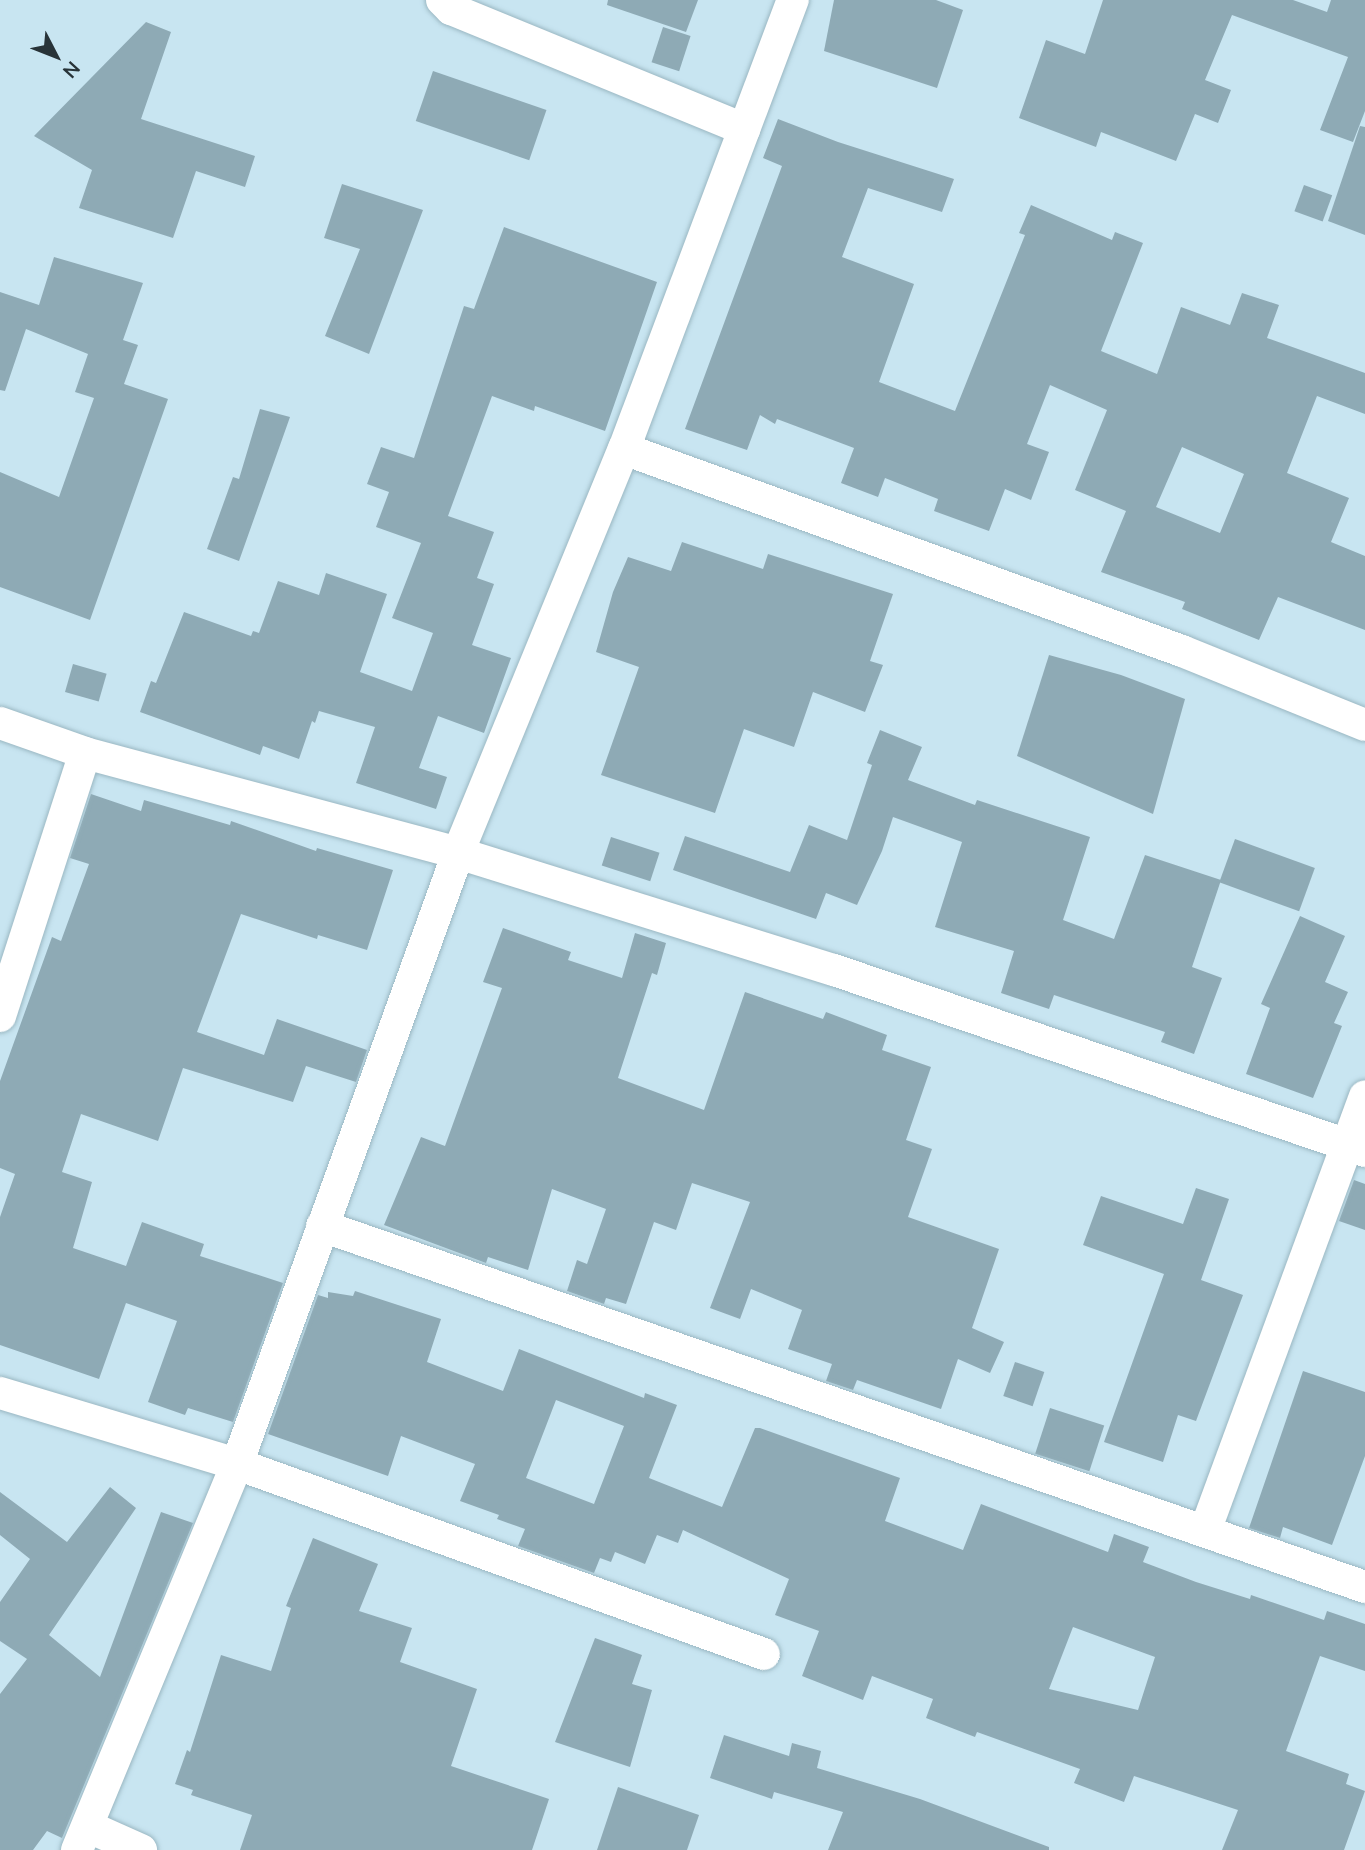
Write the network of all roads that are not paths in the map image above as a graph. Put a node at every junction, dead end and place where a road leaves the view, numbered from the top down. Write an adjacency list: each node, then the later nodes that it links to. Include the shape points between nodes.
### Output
1 (442, 0): 3 (street, via 451,9)
2 (793, 0): 3 (street)
3 (744, 129): 4 (street)
4 (624, 449): 6 (street, via 1182,651); 8 (street)
5 (0, 723): 7 (street)
6 (1365, 724)
7 (85, 753): 8 (street); 9 (street)
8 (458, 853): 11 (street, via 834,970); 12 (street)
9 (0, 1016)
10 (1365, 1097): 11 (street)
11 (1357, 1148): 15 (street)
12 (321, 1226): 14 (street); 15 (street)
13 (0, 1393): 14 (street)
14 (237, 1464): 17 (street); 18 (street)
15 (1205, 1531): 16 (street)
16 (1365, 1587)
17 (764, 1654)
18 (83, 1838): 19 (street)
19 (141, 1850)

